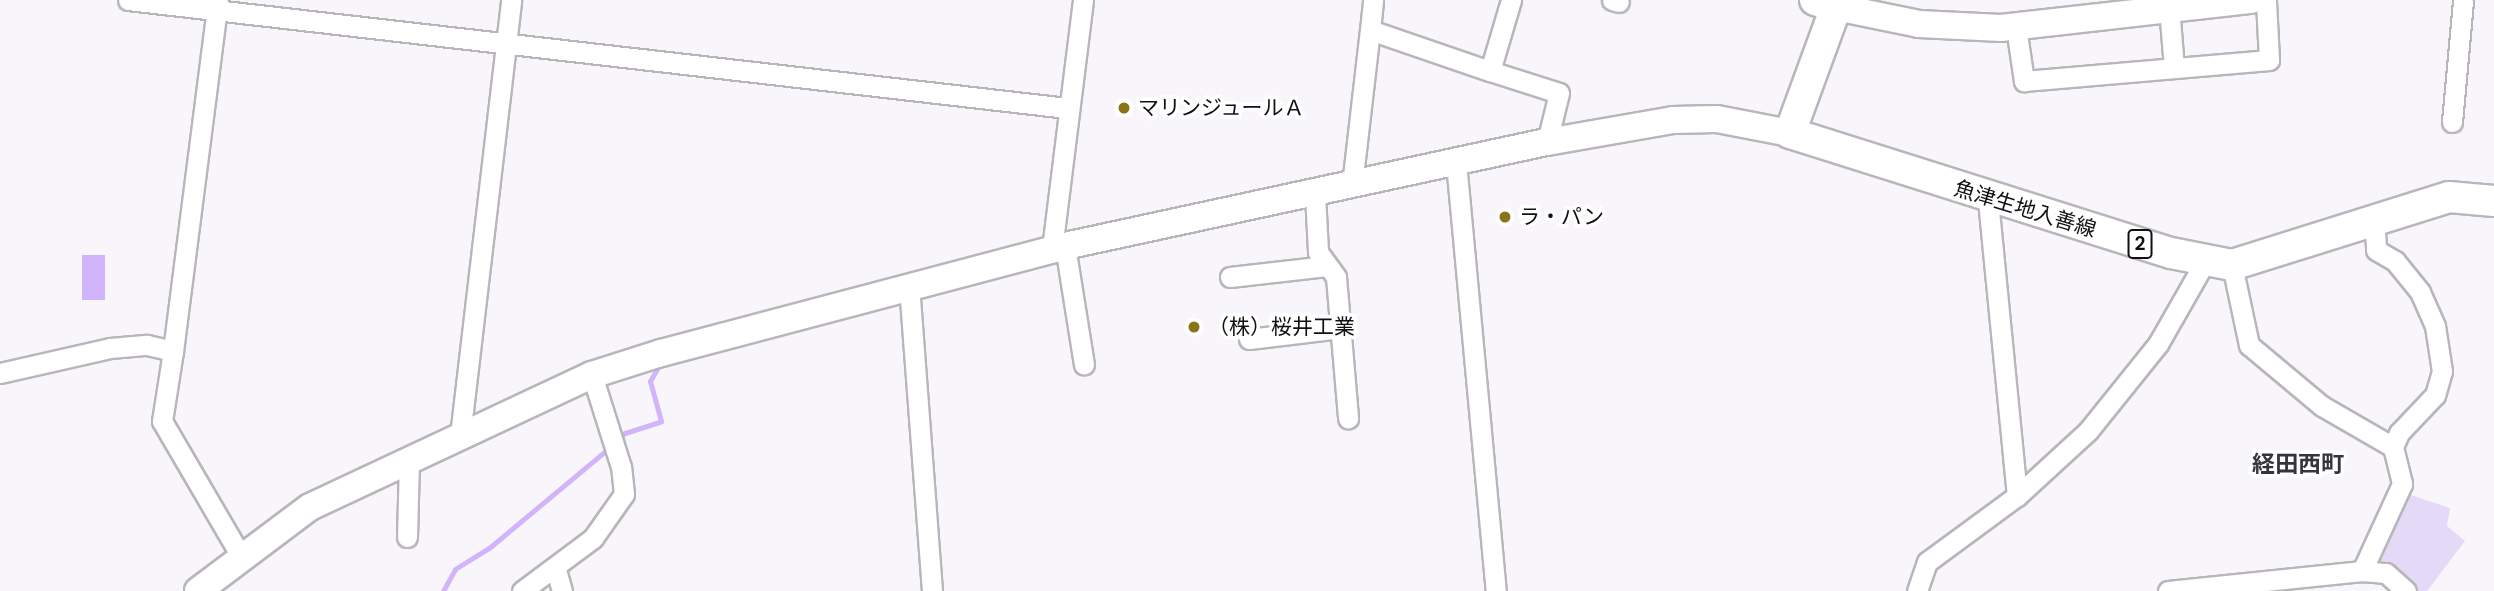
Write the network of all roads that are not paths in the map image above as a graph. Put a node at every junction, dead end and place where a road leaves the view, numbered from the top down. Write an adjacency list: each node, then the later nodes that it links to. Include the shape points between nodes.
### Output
1 (128, 0): 10 (street)
2 (511, 0): 14 (street)
3 (1083, 0): 17 (street)
4 (1373, 0): 13 (street)
5 (1511, 0): 16 (street)
6 (2251, 0): 11 (street)
7 (2266, 0): 15 (street, via 2269,60)
8 (2463, 0): 18 (street)
9 (1826, 3): 12 (street, via 1919,24); 19 (main road)
10 (217, 6): 14 (street); 34 (street)
11 (2169, 7): 12 (street); 15 (street)
12 (2016, 27): 15 (street, via 2024,81)
13 (1370, 30): 16 (street); 22 (street)
14 (505, 43): 17 (street); 39 (street)
15 (2174, 68)
16 (1490, 71): 20 (street, via 1559,93)
17 (1066, 108): 27 (street)
18 (2452, 122)
19 (1790, 133): 20 (street, via 1717,119 1684,120); 24 (main road, 魚津生地入善線 / 2)
20 (1547, 142): 21 (street)
21 (1456, 162): 22 (street); 51 (street)
22 (1352, 185): 23 (street)
23 (1315, 194): 27 (street); 29 (street, via 1318,252)
24 (1988, 199): 28 (main road, 魚津生地入善線 / 2); 42 (street)
25 (2494, 201): 26 (main road, via 2449,197)
26 (2374, 218): 28 (main road); 40 (street, via 2376,250 2395,261 2420,292 2435,326 2442,372 2435,395 2399,433)
27 (1058, 247): 31 (street); 35 (street)
28 (2219, 263): 40 (street, via 2249,345 2322,406); 42 (street, via 2088,430)
29 (1326, 266): 30 (street); 32 (street, via 1336,277)
30 (1230, 277)
31 (909, 285): 37 (street); 50 (street)
32 (1340, 328): 33 (street); 38 (street)
33 (1249, 339)
34 (173, 351): 36 (street, via 147,345 110,348); 44 (street, via 162,421)
35 (1084, 364)
36 (0, 373)
37 (592, 375): 39 (street); 45 (street, via 621,467 624,494 593,538)
38 (1348, 418)
39 (460, 436): 41 (street)
40 (2393, 447): 46 (street, via 2402,484)
41 (409, 460): 43 (street); 44 (street, via 310,507)
42 (2017, 496): 52 (street, via 1927,562)
43 (407, 537)
44 (241, 556): 47 (street)
45 (556, 570): 48 (street); 49 (street)
46 (2362, 571): 53 (street); 54 (street, via 2386,573)
47 (198, 591)
48 (522, 591)
49 (562, 591)
50 (932, 591)
51 (1496, 591)
52 (1917, 591)
53 (2168, 591)
54 (2406, 591)

